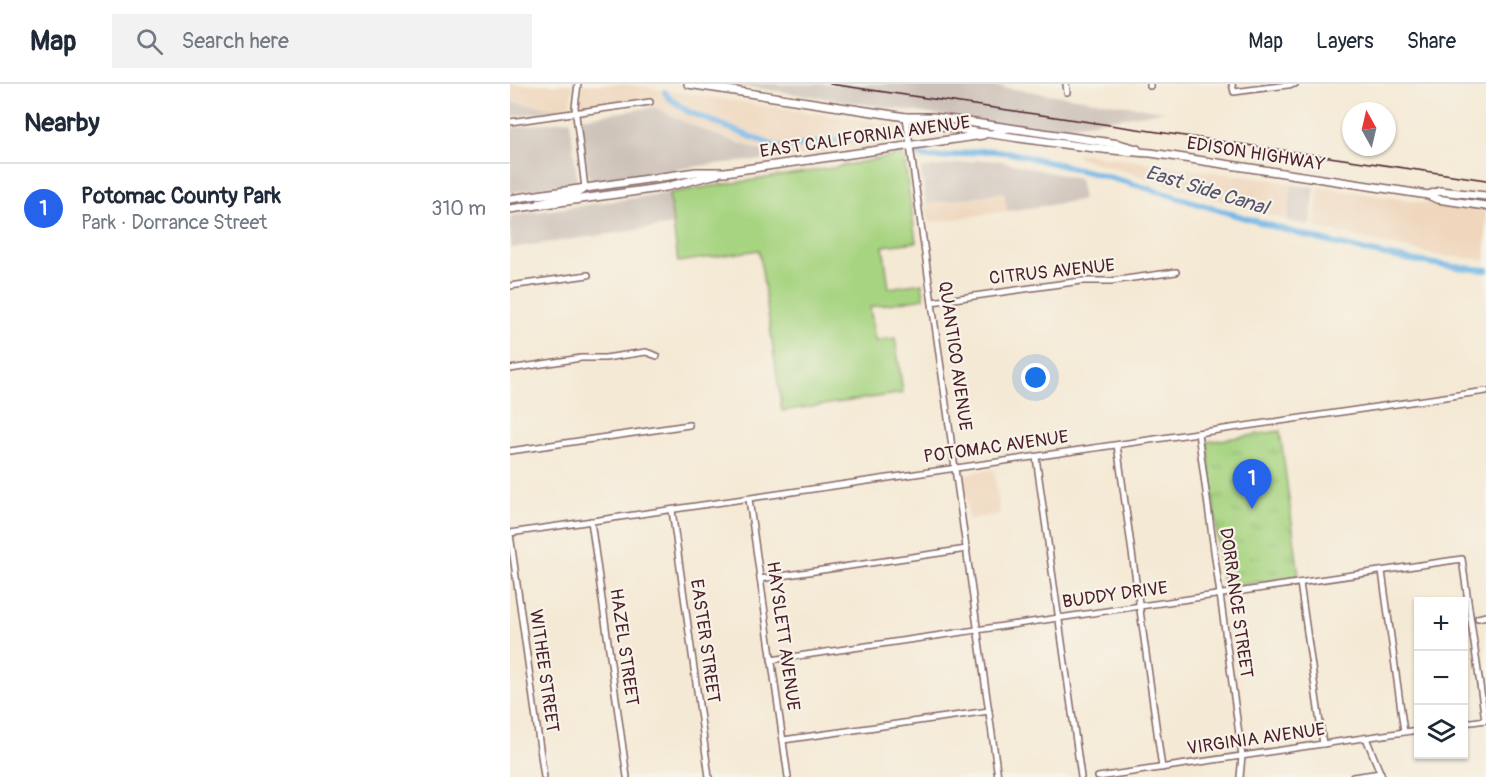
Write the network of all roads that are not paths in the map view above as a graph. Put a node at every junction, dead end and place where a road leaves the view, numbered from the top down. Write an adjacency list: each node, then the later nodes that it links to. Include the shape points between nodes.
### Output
1 (578, 84): 8 (street)
2 (688, 84): 9 (main road, EDISON HIGHWAY)
3 (1066, 84): 6 (street)
4 (1232, 84): 5 (street, via 1234,92)
5 (1295, 84)
6 (1067, 92)
7 (650, 102): 8 (street)
8 (576, 113): 10 (street); 16 (street)
9 (906, 117): 11 (main road, EDISON HIGHWAY); 12 (main road, EDISON HIGHWAY); 13 (street, QUANTICO AVENUE)
10 (510, 122)
11 (1008, 128): 12 (main road, EAST CALIFORNIA AVENUE); 14 (main road, EDISON HIGHWAY, via 1119,144)
12 (991, 134): 13 (main road, EAST CALIFORNIA AVENUE); 14 (main road, EDISON HIGHWAY, via 1116,152)
13 (910, 145): 15 (main road, EAST CALIFORNIA AVENUE); 26 (street, QUANTICO AVENUE)
14 (1151, 153): 17 (main road, EDISON HIGHWAY)
15 (725, 172): 16 (main road, EAST CALIFORNIA AVENUE, via 696,172); 20 (main road, EAST CALIFORNIA AVENUE, via 666,187)
16 (585, 188): 19 (main road, EAST CALIFORNIA AVENUE); 20 (main road)
17 (1428, 195): 18 (main road, EDISON HIGHWAY, via 1440,191); 21 (main road, EDISON HIGHWAY, via 1437,200)
18 (1486, 196)
19 (510, 199)
20 (532, 206): 22 (main road, EAST CALIFORNIA AVENUE)
21 (1486, 206)
22 (510, 209)
23 (1176, 272): 26 (street, CITRUS AVENUE)
24 (588, 275): 25 (street)
25 (510, 286)
26 (932, 302): 35 (street, QUANTICO AVENUE)
27 (657, 356): 28 (street, via 646,352)
28 (510, 369)
29 (1486, 391): 31 (street, POTOMAC AVENUE)
30 (689, 425): 33 (street)
31 (1198, 433): 32 (street, POTOMAC AVENUE); 44 (street, DORRANCE STREET)
32 (1117, 445): 34 (street, POTOMAC AVENUE); 45 (street)
33 (510, 451)
34 (1036, 457): 35 (street, POTOMAC AVENUE); 47 (street)
35 (955, 469): 36 (street, POTOMAC AVENUE); 40 (street, QUANTICO AVENUE)
36 (749, 499): 37 (street, POTOMAC AVENUE); 42 (street, HAYSLETT AVENUE)
37 (672, 510): 38 (street, POTOMAC AVENUE); 64 (street, EASTER STREET)
38 (591, 522): 39 (street, POTOMAC AVENUE); 63 (street, HAZEL STREET)
39 (510, 534): 62 (street, WITHEE STREET)
40 (967, 549): 42 (street); 49 (street, QUANTICO AVENUE)
41 (1382, 571): 43 (street, BUDDY DRIVE); 52 (street, BUDDY DRIVE, via 1462,559); 55 (street)
42 (760, 579): 50 (street, HAYSLETT AVENUE)
43 (1300, 582): 44 (street, BUDDY DRIVE); 58 (street)
44 (1220, 594): 45 (street, BUDDY DRIVE); 59 (street, DORRANCE STREET)
45 (1139, 606): 47 (street, BUDDY DRIVE); 60 (street)
46 (1486, 616): 48 (street)
47 (1058, 618): 49 (street, BUDDY DRIVE); 67 (street)
48 (1478, 618)
49 (978, 630): 50 (street, BUDDY DRIVE); 51 (street, QUANTICO AVENUE)
50 (771, 660): 57 (street, HAYSLETT AVENUE)
51 (989, 711): 57 (street); 66 (street, QUANTICO AVENUE)
52 (1485, 720): 53 (street)
53 (1468, 722)
54 (1414, 731): 55 (street, VIRGINIA AVENUE)
55 (1404, 732): 56 (street, VIRGINIA AVENUE)
56 (1366, 738): 58 (street, VIRGINIA AVENUE); 61 (street)
57 (783, 740): 65 (street, HAYSLETT AVENUE)
58 (1323, 744): 59 (street, VIRGINIA AVENUE)
59 (1242, 756): 60 (street, VIRGINIA AVENUE); 69 (street, DORRANCE STREET)
60 (1162, 768): 68 (street, VIRGINIA AVENUE)
61 (1381, 775): 70 (street)
62 (544, 777)
63 (627, 777)
64 (709, 777)
65 (788, 777)
66 (998, 777)
67 (1081, 777)
68 (1098, 777)
69 (1240, 777)
70 (1353, 777)

